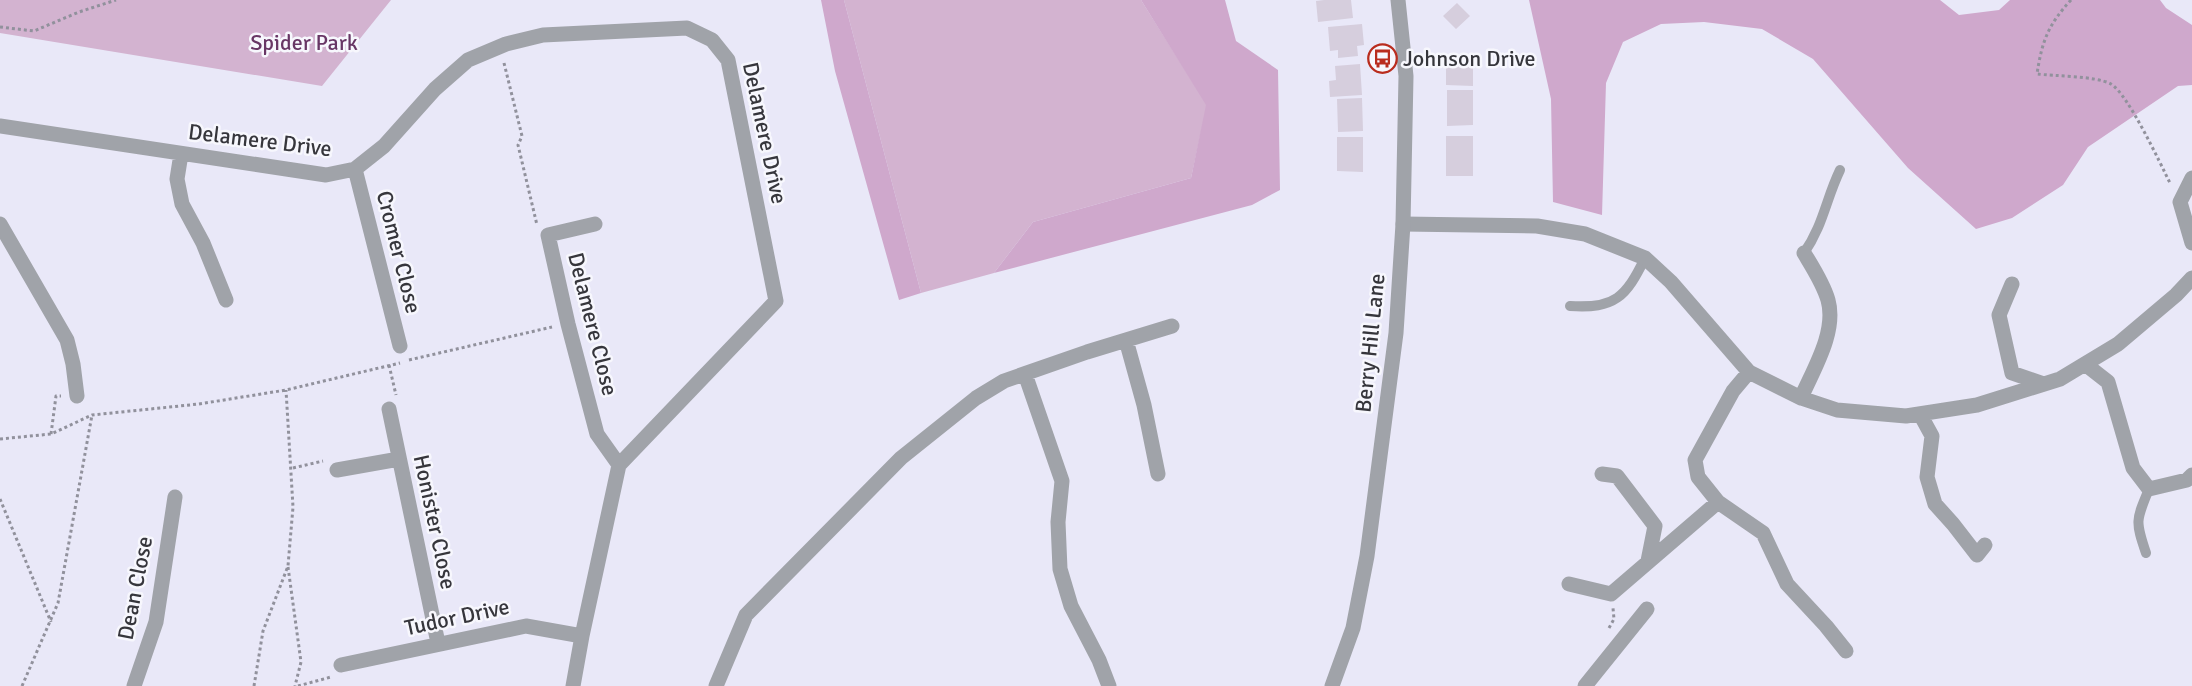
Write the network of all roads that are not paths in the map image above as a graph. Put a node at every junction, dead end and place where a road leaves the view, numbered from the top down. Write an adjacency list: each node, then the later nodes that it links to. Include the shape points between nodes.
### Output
1 (1398, 0): 9 (street, Berry Hill Lane, via 1407,76)
2 (0, 126): 3 (street, Delamere Drive)
3 (182, 154): 4 (street, Delamere Drive, via 326,174); 15 (street, via 177,179 182,204)
4 (355, 169): 19 (street, Cromer Close); 29 (street, Delamere Drive, via 384,147 435,89 468,60 500,47 543,35 687,28 712,40 728,60 776,301)
5 (1840, 170): 11 (lane, via 1815,237)
6 (2192, 178): 10 (street, via 2180,202)
7 (0, 224): 24 (street, via 67,340)
8 (595, 224): 29 (street, Delamere Close, via 548,235 597,434)
9 (1403, 224): 12 (street, via 1537,226 1585,234); 50 (street, Berry Hill Lane, via 1396,333 1367,556 1353,628)
10 (2192, 243)
11 (1804, 253): 25 (street, via 1829,302 1829,325)
12 (1645, 258): 16 (lane, via 1626,290 1615,300 1591,307); 21 (street, via 1671,282)
13 (2192, 278): 20 (street, via 2118,344)
14 (2013, 284): 23 (street, via 1999,315 2012,373)
15 (226, 300)
16 (1570, 306)
17 (1172, 326): 18 (street)
18 (1126, 340): 22 (street); 31 (street)
19 (400, 346)
20 (2085, 364): 23 (street, via 2060,380); 34 (street, via 2108,382 2133,468)
21 (1749, 372): 25 (street); 36 (street, via 1733,391 1695,460 1698,477)
22 (1025, 374): 48 (street, via 976,398 901,458 820,539 746,615); 49 (street, via 1062,481 1058,522 1060,569 1071,606)
23 (2044, 384): 27 (street, via 1977,405)
24 (77, 396)
25 (1801, 398): 27 (street, via 1837,410)
26 (389, 409): 28 (street, Honister Close)
27 (1920, 414): 37 (street, via 1932,436 1927,477 1935,504 1977,555)
28 (399, 459): 30 (street); 43 (street, Honister Close)
29 (619, 465): 42 (street)
30 (338, 470)
31 (1158, 474)
32 (1602, 474): 39 (street, via 1617,476 1655,526)
33 (2192, 475): 34 (street, via 2187,480)
34 (2150, 489): 38 (lane, via 2137,527)
35 (175, 497): 46 (street, Dean Close, via 156,622)
36 (1718, 502): 39 (street); 44 (street, via 1763,533 1787,584)
37 (1985, 545)
38 (2146, 553)
39 (1648, 561): 40 (street, via 1611,594)
40 (1569, 585)
41 (1647, 609): 51 (street)
42 (582, 636): 43 (street, Tudor Drive, via 526,626); 47 (street)
43 (438, 643): 45 (street, Tudor Drive)
44 (1846, 651)
45 (341, 664)
46 (134, 686)
47 (573, 686)
48 (716, 686)
49 (1109, 686)
50 (1332, 686)
51 (1585, 686)

